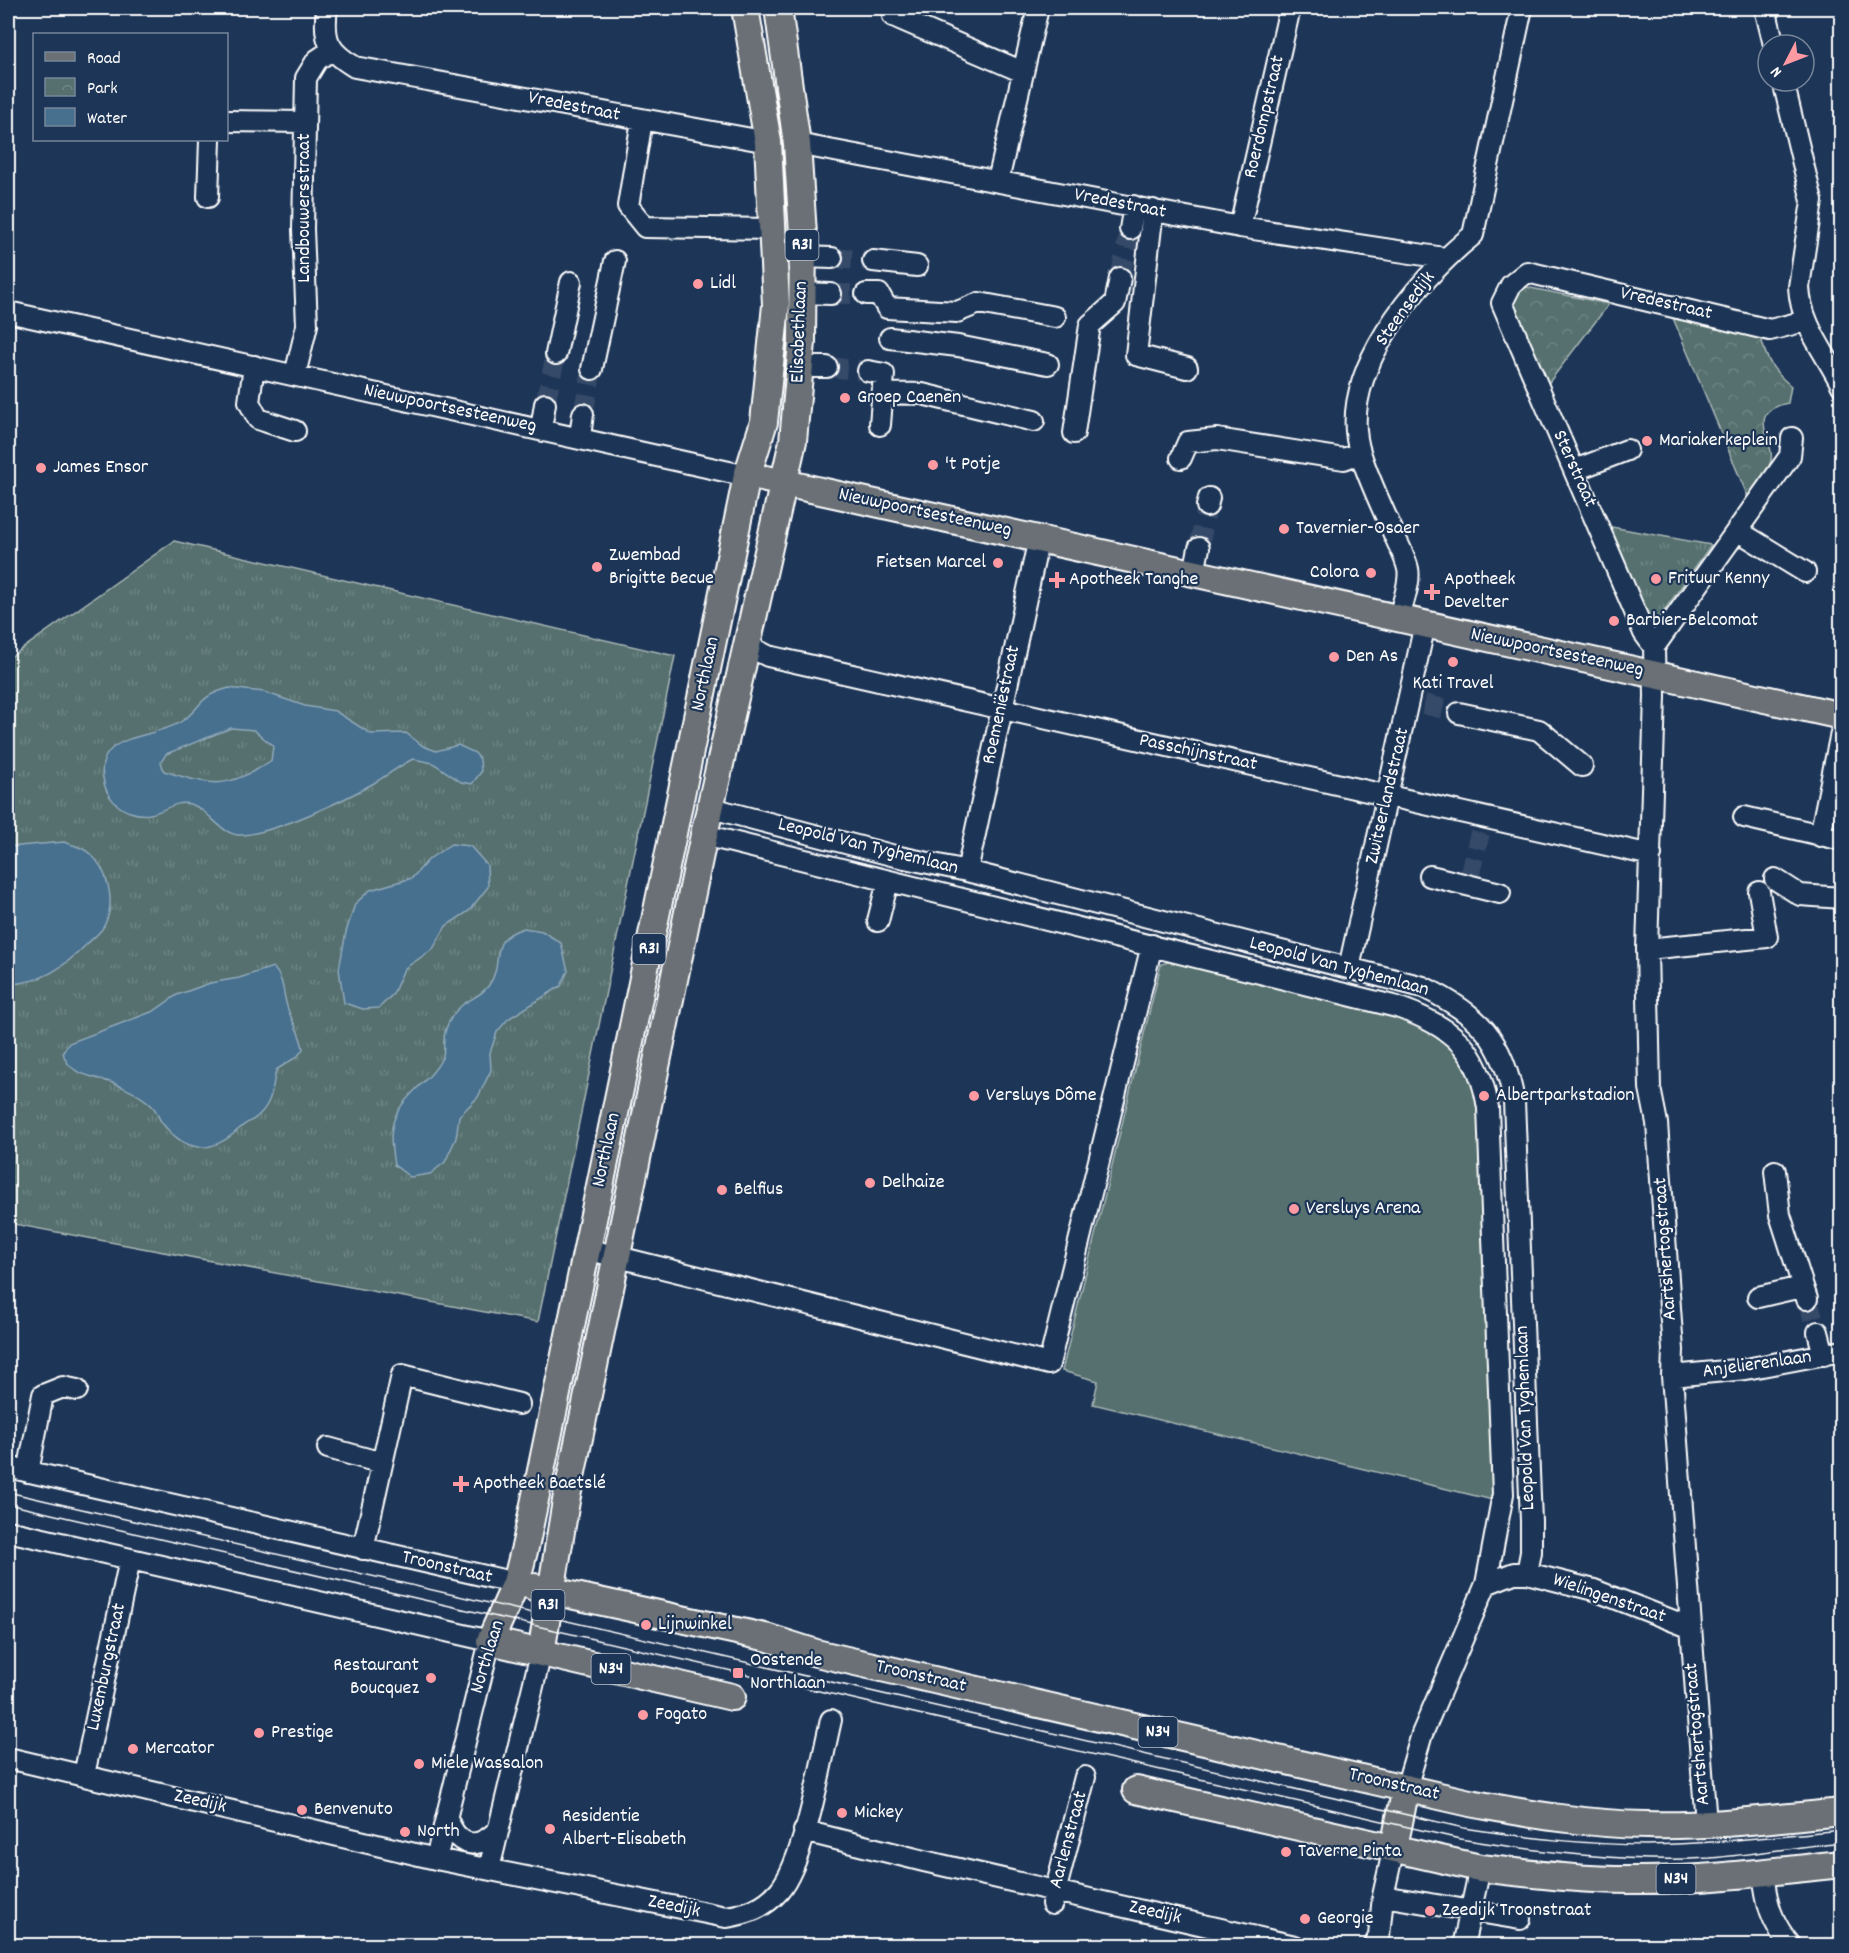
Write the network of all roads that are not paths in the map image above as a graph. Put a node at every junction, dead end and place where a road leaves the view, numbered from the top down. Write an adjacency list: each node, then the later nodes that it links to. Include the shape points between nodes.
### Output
1 (327, 8): 10 (street, via 324,28)
2 (745, 8): 17 (main road, Elisabethlaan / R31)
3 (778, 8): 18 (main road, Elisabethlaan / R31)
4 (897, 8): 11 (street, via 893,16)
5 (1038, 8): 11 (street)
6 (1290, 8): 22 (street, Roerdompstraat)
7 (1522, 8): 27 (street, Steensedijk, via 1473,235)
8 (1765, 8): 9 (street)
9 (1771, 33)
10 (332, 50): 13 (street, Vredestraat, via 355,67); 15 (street, Landbouwersstraat, via 317,60 306,78)
11 (1023, 72): 19 (street)
12 (1786, 93): 40 (street, via 1812,201 1799,287)
13 (642, 120): 17 (street, Vredestraat); 23 (street, via 628,206 645,227)
14 (228, 121): 15 (street)
15 (305, 122): 52 (street, Landbouwersstraat, via 303,229 307,325)
16 (210, 141): 20 (street)
17 (768, 142): 18 (main road); 23 (main road, Elisabethlaan / R31)
18 (797, 144): 19 (street, Vredestraat); 25 (main road, Elisabethlaan / R31)
19 (998, 181): 21 (street, Vredestraat)
20 (208, 197)
21 (1143, 208): 22 (street, Vredestraat); 24 (street); 48 (street, via 1136,355)
22 (1240, 227): 27 (street, Vredestraat)
23 (771, 229): 67 (main road, Elisabethlaan / R31, via 776,305 764,422)
24 (1130, 229)
25 (802, 257): 26 (street); 34 (main road, Elisabethlaan / R31)
26 (832, 258)
27 (1444, 258): 64 (street, Steensedijk, via 1409,301 1368,366 1358,408)
28 (615, 261): 49 (street)
29 (873, 261): 30 (street)
30 (917, 266)
31 (1527, 272): 40 (street, Vredestraat, via 1770,330); 66 (street, Sterstraat, via 1510,285 1502,303)
32 (1120, 278): 60 (street, via 1115,303 1090,325)
33 (571, 282): 43 (street)
34 (802, 293): 35 (street); 46 (main road, Elisabethlaan / R31)
35 (831, 294)
36 (866, 294): 38 (street, via 879,294 887,308)
37 (8, 312): 45 (street, Nieuwpoortsesteenweg)
38 (957, 312): 39 (street, via 980,303); 42 (street)
39 (1055, 317)
40 (1805, 321): 51 (street)
41 (890, 338): 42 (street)
42 (958, 346): 44 (street)
43 (556, 354)
44 (1048, 364)
45 (254, 366): 52 (street, Nieuwpoortsesteenweg); 59 (street, via 249,402 258,419)
46 (799, 367): 47 (street); 68 (main road, Elisabethlaan / R31, via 792,441)
47 (827, 367)
48 (1187, 368)
49 (592, 369)
50 (868, 370): 53 (street, via 884,374)
51 (1839, 374)
52 (295, 375): 58 (street, Nieuwpoortsesteenweg)
53 (883, 393): 56 (street, via 922,394); 57 (street)
54 (545, 404): 58 (street)
55 (583, 414): 61 (street)
56 (1034, 421)
57 (880, 425)
58 (541, 429): 61 (street, Nieuwpoortsesteenweg)
59 (295, 431)
60 (1074, 433)
61 (580, 437): 67 (street, Nieuwpoortsesteenweg)
62 (1792, 438): 69 (street, via 1790,456)
63 (1627, 450): 66 (street)
64 (1360, 453): 65 (street, via 1344,459 1217,439 1188,442); 72 (street, Steensedijk, via 1408,570)
65 (1181, 458)
66 (1575, 470): 75 (street, Sterstraat, via 1644,633)
67 (747, 476): 68 (main road, Nieuwpoortsesteenweg); 99 (main road, Northlaan / R31)
68 (783, 483): 70 (main road, Nieuwpoortsesteenweg); 74 (main road, Northlaan / R31)
69 (1738, 531): 71 (street); 75 (street)
70 (1039, 538): 72 (main road, Nieuwpoortsesteenweg, via 1197,560); 77 (street, Roemeniëstraat)
71 (1805, 572)
72 (1399, 618): 73 (main road, Nieuwpoortsesteenweg)
73 (1425, 624): 76 (main road, Nieuwpoortsesteenweg); 82 (street, Zwitserlandstraat, via 1416,703)
74 (746, 645): 77 (street, Passchijnstraat, via 768,656); 83 (main road, Northlaan / R31)
75 (1654, 647): 76 (street)
76 (1653, 674): 79 (main road, Nieuwpoortsesteenweg); 86 (street, Aartshertogstraat)
77 (1001, 710): 82 (street, Passchijnstraat); 87 (street, Roemeniëstraat)
78 (1459, 713): 81 (street, via 1539,730)
79 (1842, 716)
80 (1842, 728): 84 (street, via 1829,838)
81 (1582, 766)
82 (1388, 795): 86 (street, Passchijnstraat, via 1482,825); 97 (street, Zwitserlandstraat)
83 (712, 805): 85 (main road, Northlaan / R31); 87 (street, Leopold Van Tyghemlaan, via 895,856)
84 (1744, 817)
85 (704, 835): 90 (street, Leopold Van Tyghemlaan); 100 (main road, Northlaan / R31)
86 (1652, 855): 96 (street, Aartshertogstraat)
87 (967, 871): 97 (street, Leopold Van Tyghemlaan)
88 (1430, 876): 92 (street, via 1468,881)
89 (1775, 879): 93 (street, via 1800,895)
90 (888, 880): 94 (street); 95 (street, Leopold Van Tyghemlaan)
91 (1759, 892): 96 (street, via 1767,936)
92 (1500, 893)
93 (1842, 898)
94 (878, 921)
95 (1152, 945): 100 (street, via 1049,1364); 116 (street, Leopold Van Tyghemlaan, via 1426,1017 1458,1039 1480,1071 1488,1108 1503,1494)
96 (1647, 949): 104 (street, Aartshertogstraat, via 1650,1088 1657,1123)
97 (1349, 968): 114 (street, Leopold Van Tyghemlaan, via 1423,987 1468,1011 1494,1042 1511,1083 1531,1521)
98 (1775, 1170): 101 (street, via 1780,1215 1804,1293)
99 (586, 1249): 100 (street); 115 (main road, Northlaan / R31)
100 (618, 1255): 117 (main road, Northlaan / R31)
101 (1758, 1297)
102 (1818, 1332): 103 (street)
103 (1833, 1353): 104 (street, Anjelierenlaan, via 1746,1369)
104 (1672, 1376): 118 (street, Aartshertogstraat)
105 (77, 1389): 110 (street, via 63,1387 43,1395)
106 (519, 1404): 108 (street, via 402,1374)
107 (328, 1448): 108 (street)
108 (382, 1463): 112 (street)
109 (8, 1467): 110 (street, Troonstraat)
110 (28, 1472): 112 (street, Troonstraat)
111 (8, 1531): 113 (street)
112 (363, 1549): 115 (street, Troonstraat)
113 (130, 1559): 119 (street); 124 (street, Luxemburgstraat)
114 (1527, 1573): 116 (street, via 1514,1573); 118 (street, Wielingenstraat, via 1594,1590)
115 (516, 1583): 117 (main road, Troonstraat / N34); 119 (main road, Northlaan / R31)
116 (1486, 1584): 126 (street, Leopold Van Tyghemlaan, via 1422,1734)
117 (551, 1590): 120 (main road, Northlaan / R31); 126 (main road, Troonstraat / N34)
118 (1689, 1627): 130 (street, Aartshertogstraat)
119 (490, 1641): 120 (main road, N34); 129 (street, Northlaan)
120 (541, 1653): 121 (main road, N34); 131 (street, Northlaan)
121 (732, 1697)
122 (831, 1720): 132 (street)
123 (8, 1758): 124 (street, Zeedijk)
124 (84, 1775): 134 (street, Zeedijk)
125 (1085, 1777): 140 (street, Aarlenstraat)
126 (1406, 1788): 130 (main road, Troonstraat / N34, via 1481,1805 1590,1821); 133 (main road)
127 (1136, 1790): 133 (main road, N34)
128 (1842, 1812): 130 (main road, Troonstraat / N34)
129 (447, 1818): 131 (street, via 452,1834 464,1842 488,1841); 134 (street, Northlaan)
130 (1706, 1824)
131 (499, 1829): 137 (street, Northlaan)
132 (804, 1831): 137 (street, Zeedijk, via 795,1866 779,1891 762,1906 743,1915 726,1917); 140 (street, Zeedijk)
133 (1394, 1847): 136 (main road, N34); 139 (street)
134 (436, 1859): 137 (street, Zeedijk)
135 (1842, 1864): 138 (main road, N34)
136 (1480, 1868): 138 (main road, N34, via 1641,1880); 141 (street)
137 (489, 1869)
138 (1763, 1871): 146 (street, via 1771,1918)
139 (1383, 1896): 141 (street); 143 (street)
140 (1054, 1897): 144 (street, Zeedijk)
141 (1470, 1912): 142 (street); 145 (street)
142 (1520, 1919)
143 (1381, 1942)
144 (1295, 1946)
145 (1463, 1946)
146 (1791, 1946)

